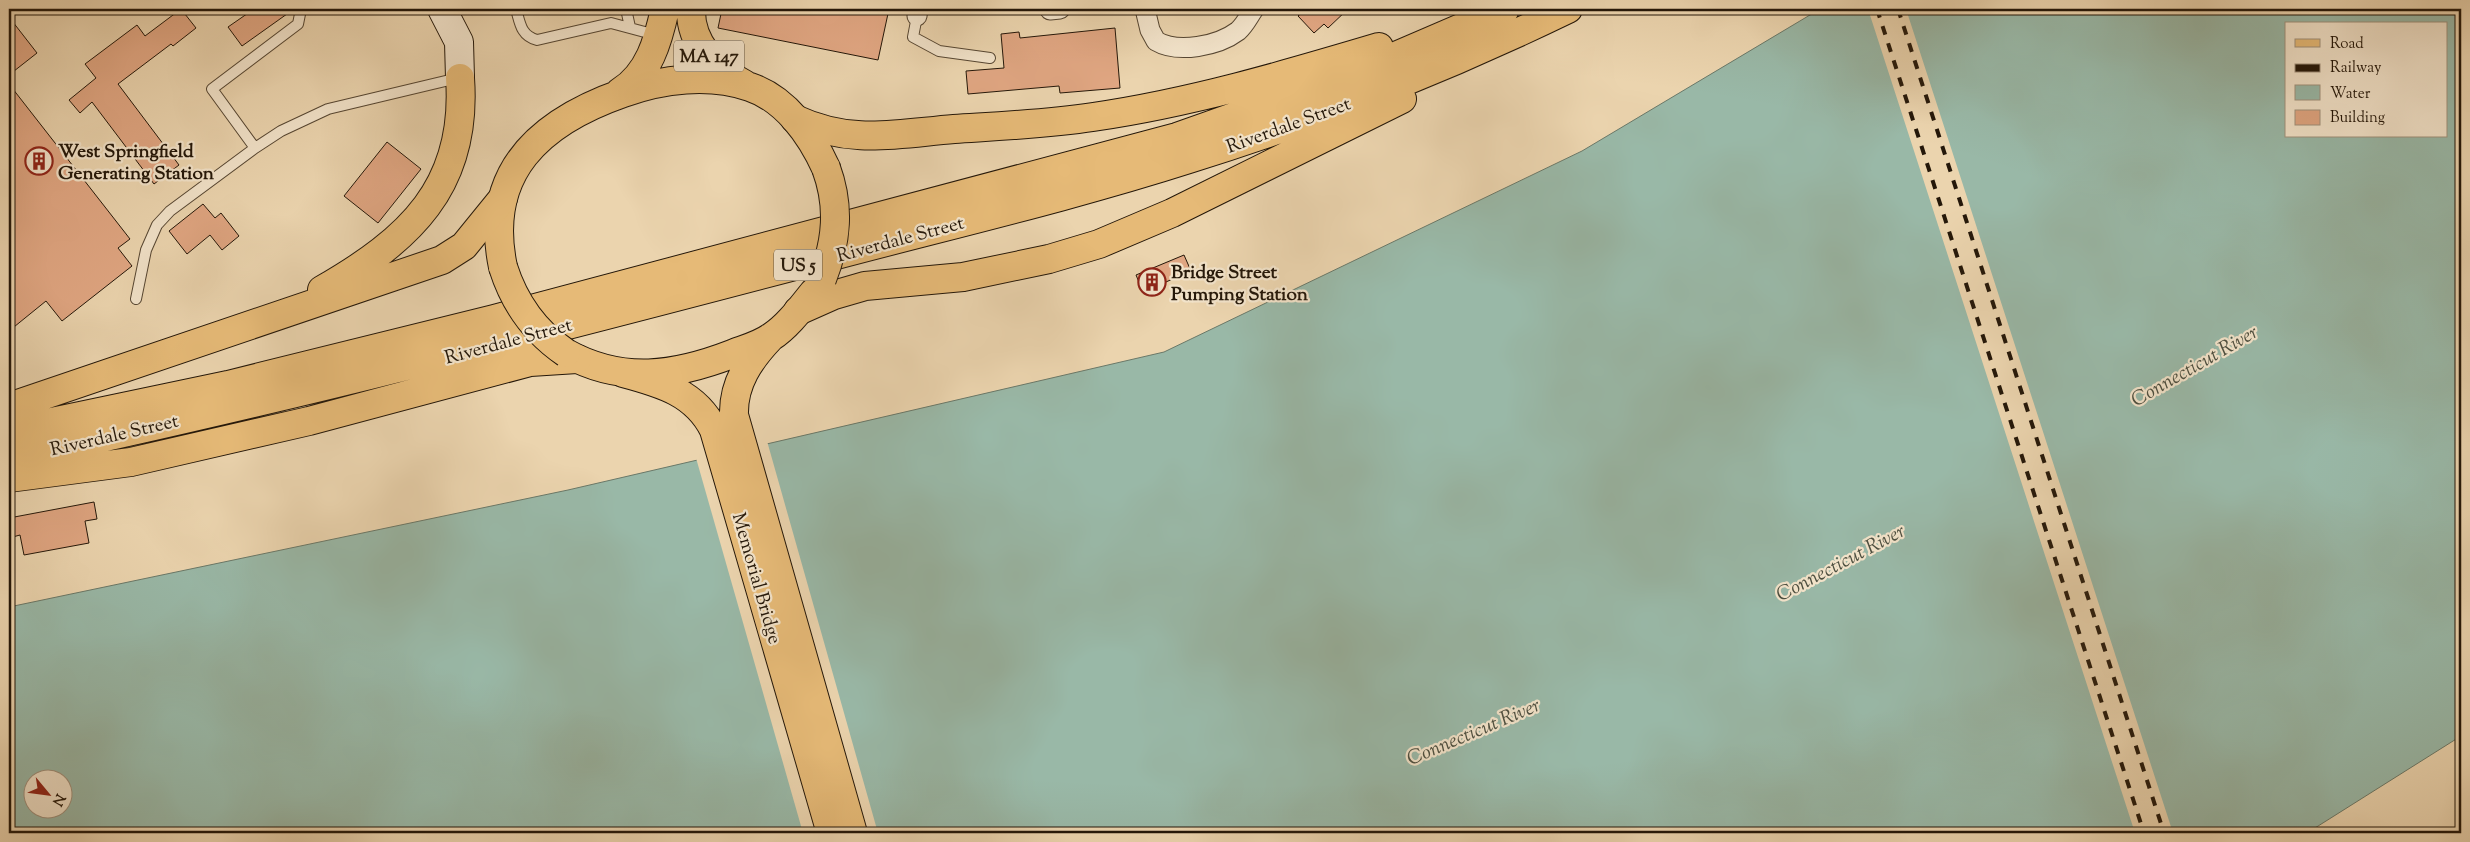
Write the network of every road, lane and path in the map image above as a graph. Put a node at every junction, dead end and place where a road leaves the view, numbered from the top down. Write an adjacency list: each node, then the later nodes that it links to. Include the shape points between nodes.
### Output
1 (301, 9): 20 (lane, via 298,24 212,88)
2 (516, 9): 12 (lane, via 523,32 537,40 612,23)
3 (626, 9): 12 (lane)
4 (665, 9): 13 (main road, MA 147)
5 (691, 9): 17 (main road, MA 147, via 693,31 701,46 722,69)
6 (1146, 9): 7 (street, via 1156,41 1170,47 1190,48 1232,34 1242,27)
7 (1254, 9)
8 (1504, 9): 19 (main road, via 1265,80 1093,117 853,136 825,131); 31 (main road, Riverdale Street / US 5, via 1349,76 1177,137 494,319 228,385)
9 (1568, 9): 14 (main road, Riverdale Street / US 5)
10 (448, 10): 16 (street, via 459,42)
11 (917, 13): 15 (lane, via 913,37 939,50)
12 (630, 27): 13 (lane)
13 (659, 36): 18 (main road, MA 147, via 638,76)
14 (1505, 39): 23 (main road, via 1387,106 1125,234 1049,259 963,278 865,286); 25 (main road, Riverdale Street / US 5, via 1405,82 1189,160)
15 (990, 58)
16 (460, 78): 20 (lane, via 328,109 281,131); 24 (main road, via 460,112 455,145 446,172 427,207 389,246 349,274)
17 (750, 87): 18 (main road, via 676,80); 19 (main road, via 780,105)
18 (615, 96): 21 (main road, via 566,118 539,138 518,166)
19 (795, 119): 23 (main road, bridge, via 826,168 834,198 836,223 833,246 822,279)
20 (255, 148): 22 (lane, via 170,211 157,225 146,250)
21 (503, 198): 24 (main road, via 481,228 451,256); 25 (main road, bridge, via 498,233 502,267 517,301)
22 (136, 298)
23 (798, 311): 26 (main road)
24 (282, 313): 29 (main road, via 234,332)
25 (541, 332): 27 (main road, bridge); 32 (main road, Riverdale Street / US 5)
26 (771, 337): 28 (main road, via 688,368); 30 (main road, Memorial Bridge, via 750,363)
27 (572, 356): 28 (main road, via 591,366); 33 (main road, via 530,362 309,421 131,462)
28 (623, 373): 30 (main road, Memorial Bridge, via 676,390)
29 (9, 406)
30 (722, 418): 34 (main road, Memorial Bridge, via 718,439); 35 (main road, Memorial Bridge)
31 (9, 431)
32 (9, 458)
33 (9, 478)
34 (831, 833)
35 (853, 833)

